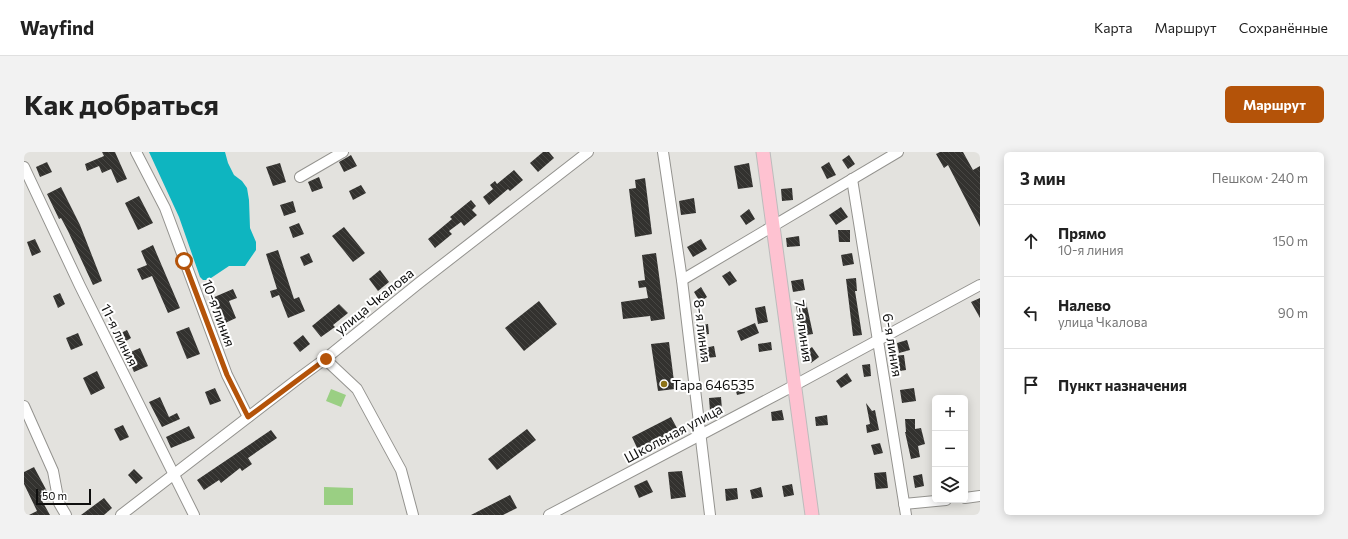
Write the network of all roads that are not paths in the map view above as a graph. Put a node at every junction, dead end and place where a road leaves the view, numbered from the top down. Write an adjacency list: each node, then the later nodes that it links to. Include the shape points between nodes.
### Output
1 (136, 152): 17 (street, 10-я линия, via 165,208 227,375)
2 (343, 152): 8 (street)
3 (663, 152): 11 (street, 8-я линия)
4 (762, 152): 10 (main road, 7-я линия)
5 (898, 152): 9 (street)
6 (582, 154): 14 (street, улица Чкалова)
7 (24, 167): 19 (street, 11-я линия)
8 (300, 177)
9 (852, 179): 10 (street); 13 (street, 6-я линия)
10 (774, 226): 11 (street); 15 (main road, 7-я линия)
11 (682, 280): 18 (street, 8-я линия)
12 (980, 285): 13 (street, Школьная улица)
13 (879, 340): 15 (street, Школьная улица); 23 (street, 6-я линия)
14 (326, 359): 17 (street, улица Чкалова); 27 (street, via 357,389 401,470)
15 (796, 385): 18 (street, Школьная улица); 30 (main road, 7-я линия)
16 (24, 406): 24 (street, via 53,471 59,503)
17 (248, 417): 19 (street, улица Чкалова)
18 (702, 434): 28 (street, Школьная улица); 29 (street, 8-я линия)
19 (173, 474): 25 (street, улица Чкалова); 26 (street, 11-я линия)
20 (980, 496): 21 (street)
21 (968, 498)
22 (932, 501): 23 (street)
23 (904, 504): 31 (street, 6-я линия)
24 (66, 515)
25 (121, 515)
26 (194, 515)
27 (413, 515)
28 (549, 515)
29 (710, 515)
30 (812, 515)
31 (906, 515)

